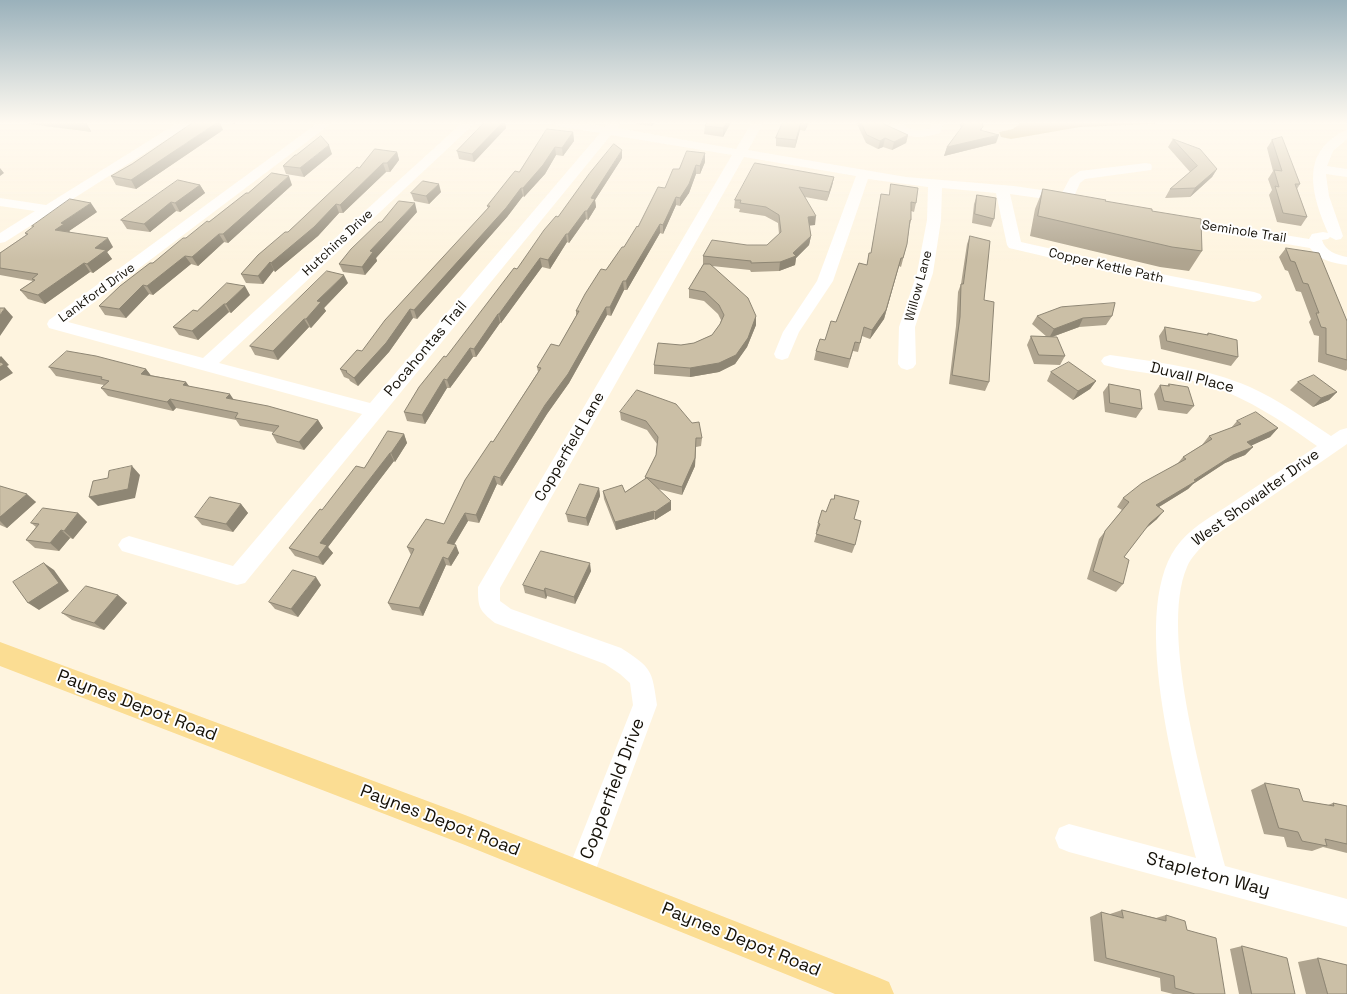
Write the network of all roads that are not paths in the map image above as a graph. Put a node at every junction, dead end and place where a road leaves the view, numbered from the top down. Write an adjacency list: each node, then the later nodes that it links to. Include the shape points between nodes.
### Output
1 (113, 168): 16 (street)
2 (265, 168): 26 (street, Lankford Drive, via 55,324)
3 (420, 168): 26 (street, Hutchins Drive)
4 (577, 168): 27 (street, Pocahontas Trail)
5 (731, 168): 31 (street, Copperfield Lane, via 489,587 489,605 503,616 613,656 628,666 641,678)
6 (830, 168): 10 (street)
7 (1134, 168): 13 (street, via 1079,176 1075,178)
8 (1320, 169): 9 (street); 18 (street, via 1320,192)
9 (1347, 173)
10 (863, 174): 11 (street); 23 (street, via 825,281 791,332)
11 (935, 184): 12 (street); 25 (street, Willow Lane, via 934,220 925,273 907,328)
12 (1002, 189): 13 (street); 22 (street, Copper Kettle Path, via 1014,245)
13 (1067, 198): 14 (street)
14 (1081, 201)
15 (0, 202): 16 (street)
16 (48, 209): 19 (street)
17 (1163, 218): 20 (street, Seminole Trail)
18 (1342, 237): 20 (street, via 1318,237)
19 (0, 239)
20 (1315, 244): 21 (street, Seminole Trail, via 1323,252)
21 (1347, 262)
22 (1254, 297)
23 (782, 354)
24 (1110, 361): 28 (street, Duvall Place, via 1222,384 1244,392)
25 (907, 364)
26 (206, 365): 27 (street, Lankford Drive)
27 (375, 411): 29 (street, Pocahontas Trail, via 237,576)
28 (1338, 440): 34 (street, West Showalter Drive, via 1200,535 1184,552 1175,571 1168,597 1165,624 1170,674 1183,752)
29 (129, 545)
30 (0, 654): 33 (main road, Paynes Depot Road)
31 (645, 703): 33 (street, Copperfield Drive)
32 (1069, 838): 34 (street, Stapleton Way)
33 (580, 875): 36 (main road, Paynes Depot Road)
34 (1214, 877): 35 (street, Stapleton Way)
35 (1347, 913)
36 (877, 994)

